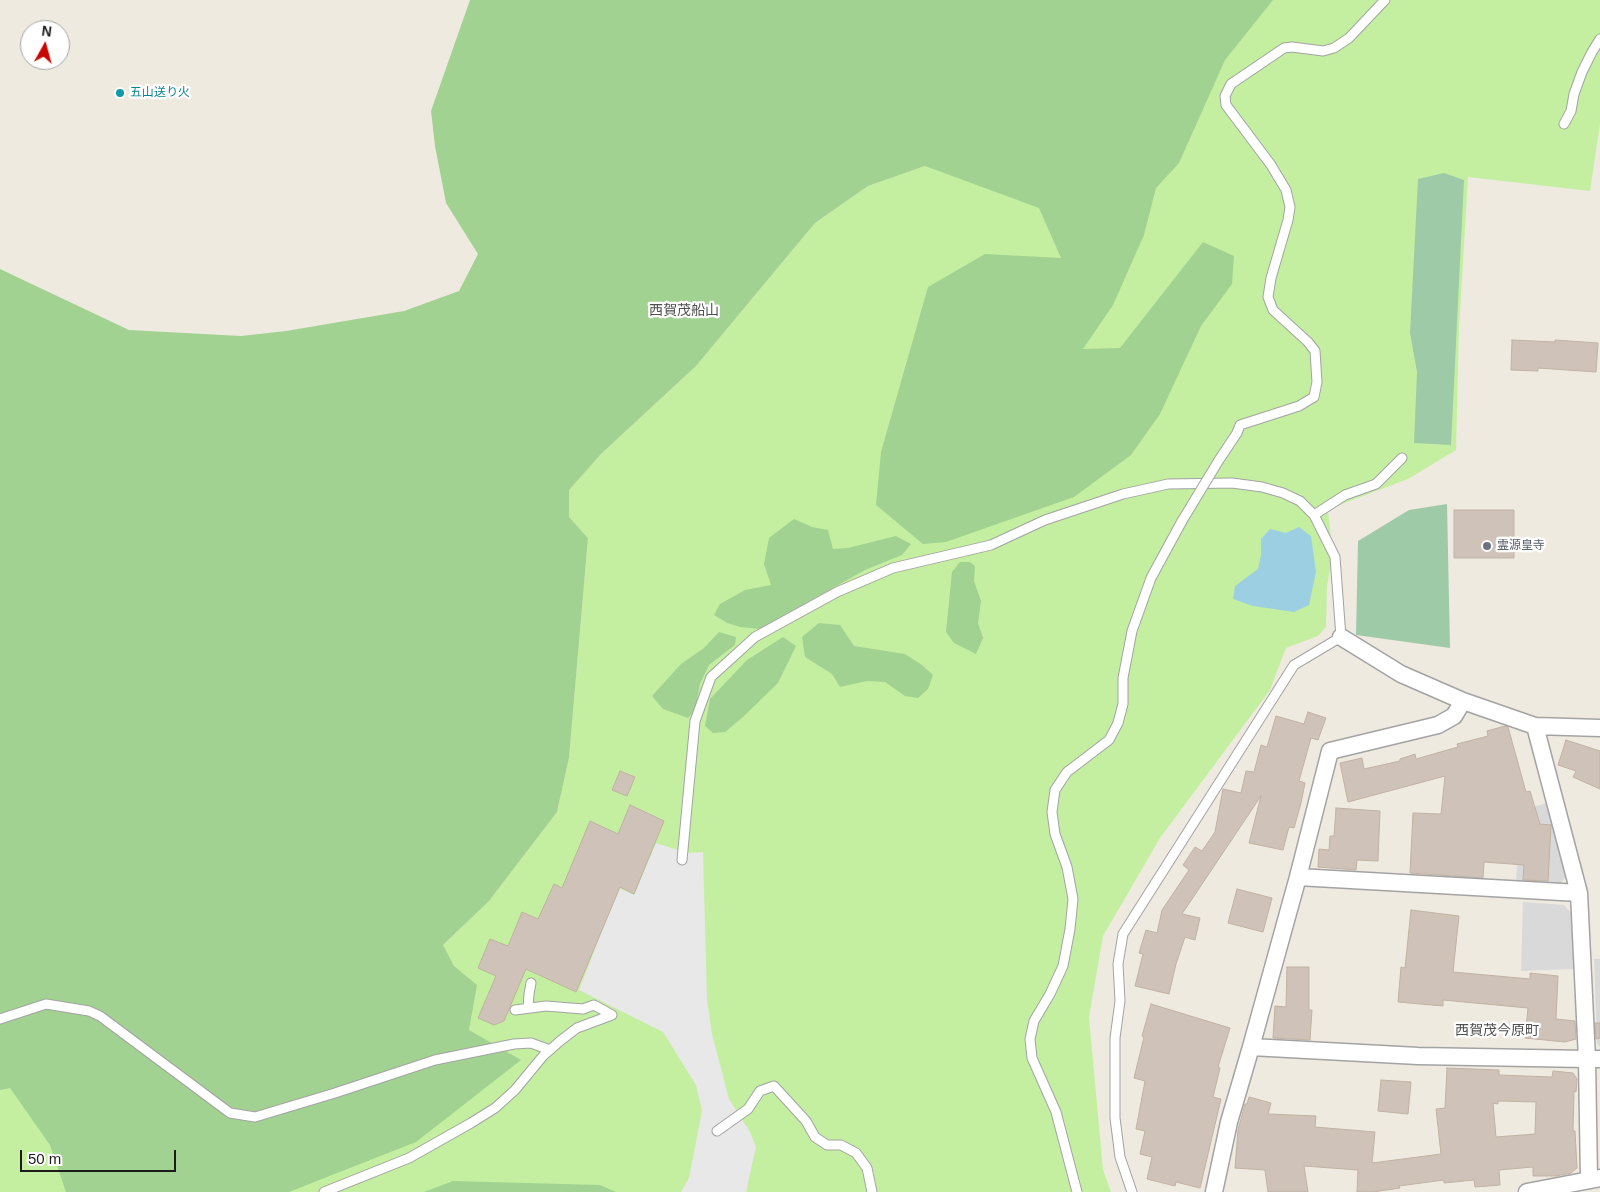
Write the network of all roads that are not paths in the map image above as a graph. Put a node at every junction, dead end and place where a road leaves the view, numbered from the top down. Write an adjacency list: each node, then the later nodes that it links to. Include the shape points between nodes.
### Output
1 (1385, 0): 24 (lane, bridge, via 1349,38 1334,48 1323,51 1292,46 1284,48 1231,84 1226,96 1226,105 1286,190 1290,207 1288,220 1270,278 1268,297 1272,310 1315,351 1317,382 1314,397 1299,406 1240,425 1151,578 1132,631 1118,723 1109,740 1066,772 1055,790 1052,812 1055,834 1073,899 1070,929 1063,966 1034,1021 1030,1038 1032,1058 1056,1112)
2 (1600, 39): 3 (lane, via 1582,72)
3 (1564, 124)
4 (1402, 458): 5 (lane, via 1376,484 1345,495)
5 (1314, 515): 6 (lane, via 1335,557); 10 (lane, via 1300,501 1262,487 1232,483 1168,484 1123,494 991,545 892,568 837,592 750,640 711,677 695,721)
6 (1341, 637): 7 (street, via 1401,674); 25 (lane, via 1294,665 1123,934 1118,964 1120,1001 1115,1038 1115,1118 1120,1157)
7 (1462, 701): 8 (street); 11 (street, via 1454,716 1438,725 1330,751)
8 (1535, 726): 9 (street); 12 (street)
9 (1600, 728)
10 (682, 860)
11 (1298, 877): 12 (street); 17 (street)
12 (1579, 893): 19 (street)
13 (531, 983): 14 (lane)
14 (528, 1008): 15 (lane); 18 (lane, via 583,1009 594,1005 612,1015 577,1028)
15 (515, 1010)
16 (0, 1019): 18 (lane, via 46,1004 89,1011 230,1114 255,1117 435,1060 514,1044 531,1043)
17 (1251, 1047): 19 (street, via 1418,1056); 26 (street, via 1229,1122)
18 (550, 1050): 22 (lane, via 495,1108 409,1158)
19 (1594, 1059): 21 (street)
20 (717, 1131): 23 (lane, via 748,1108 760,1091 774,1086 806,1120 815,1137 828,1145 841,1145 856,1153 867,1168)
21 (1594, 1179): 27 (street)
22 (324, 1192)
23 (872, 1192)
24 (1077, 1192)
25 (1132, 1192)
26 (1214, 1192)
27 (1527, 1192)

